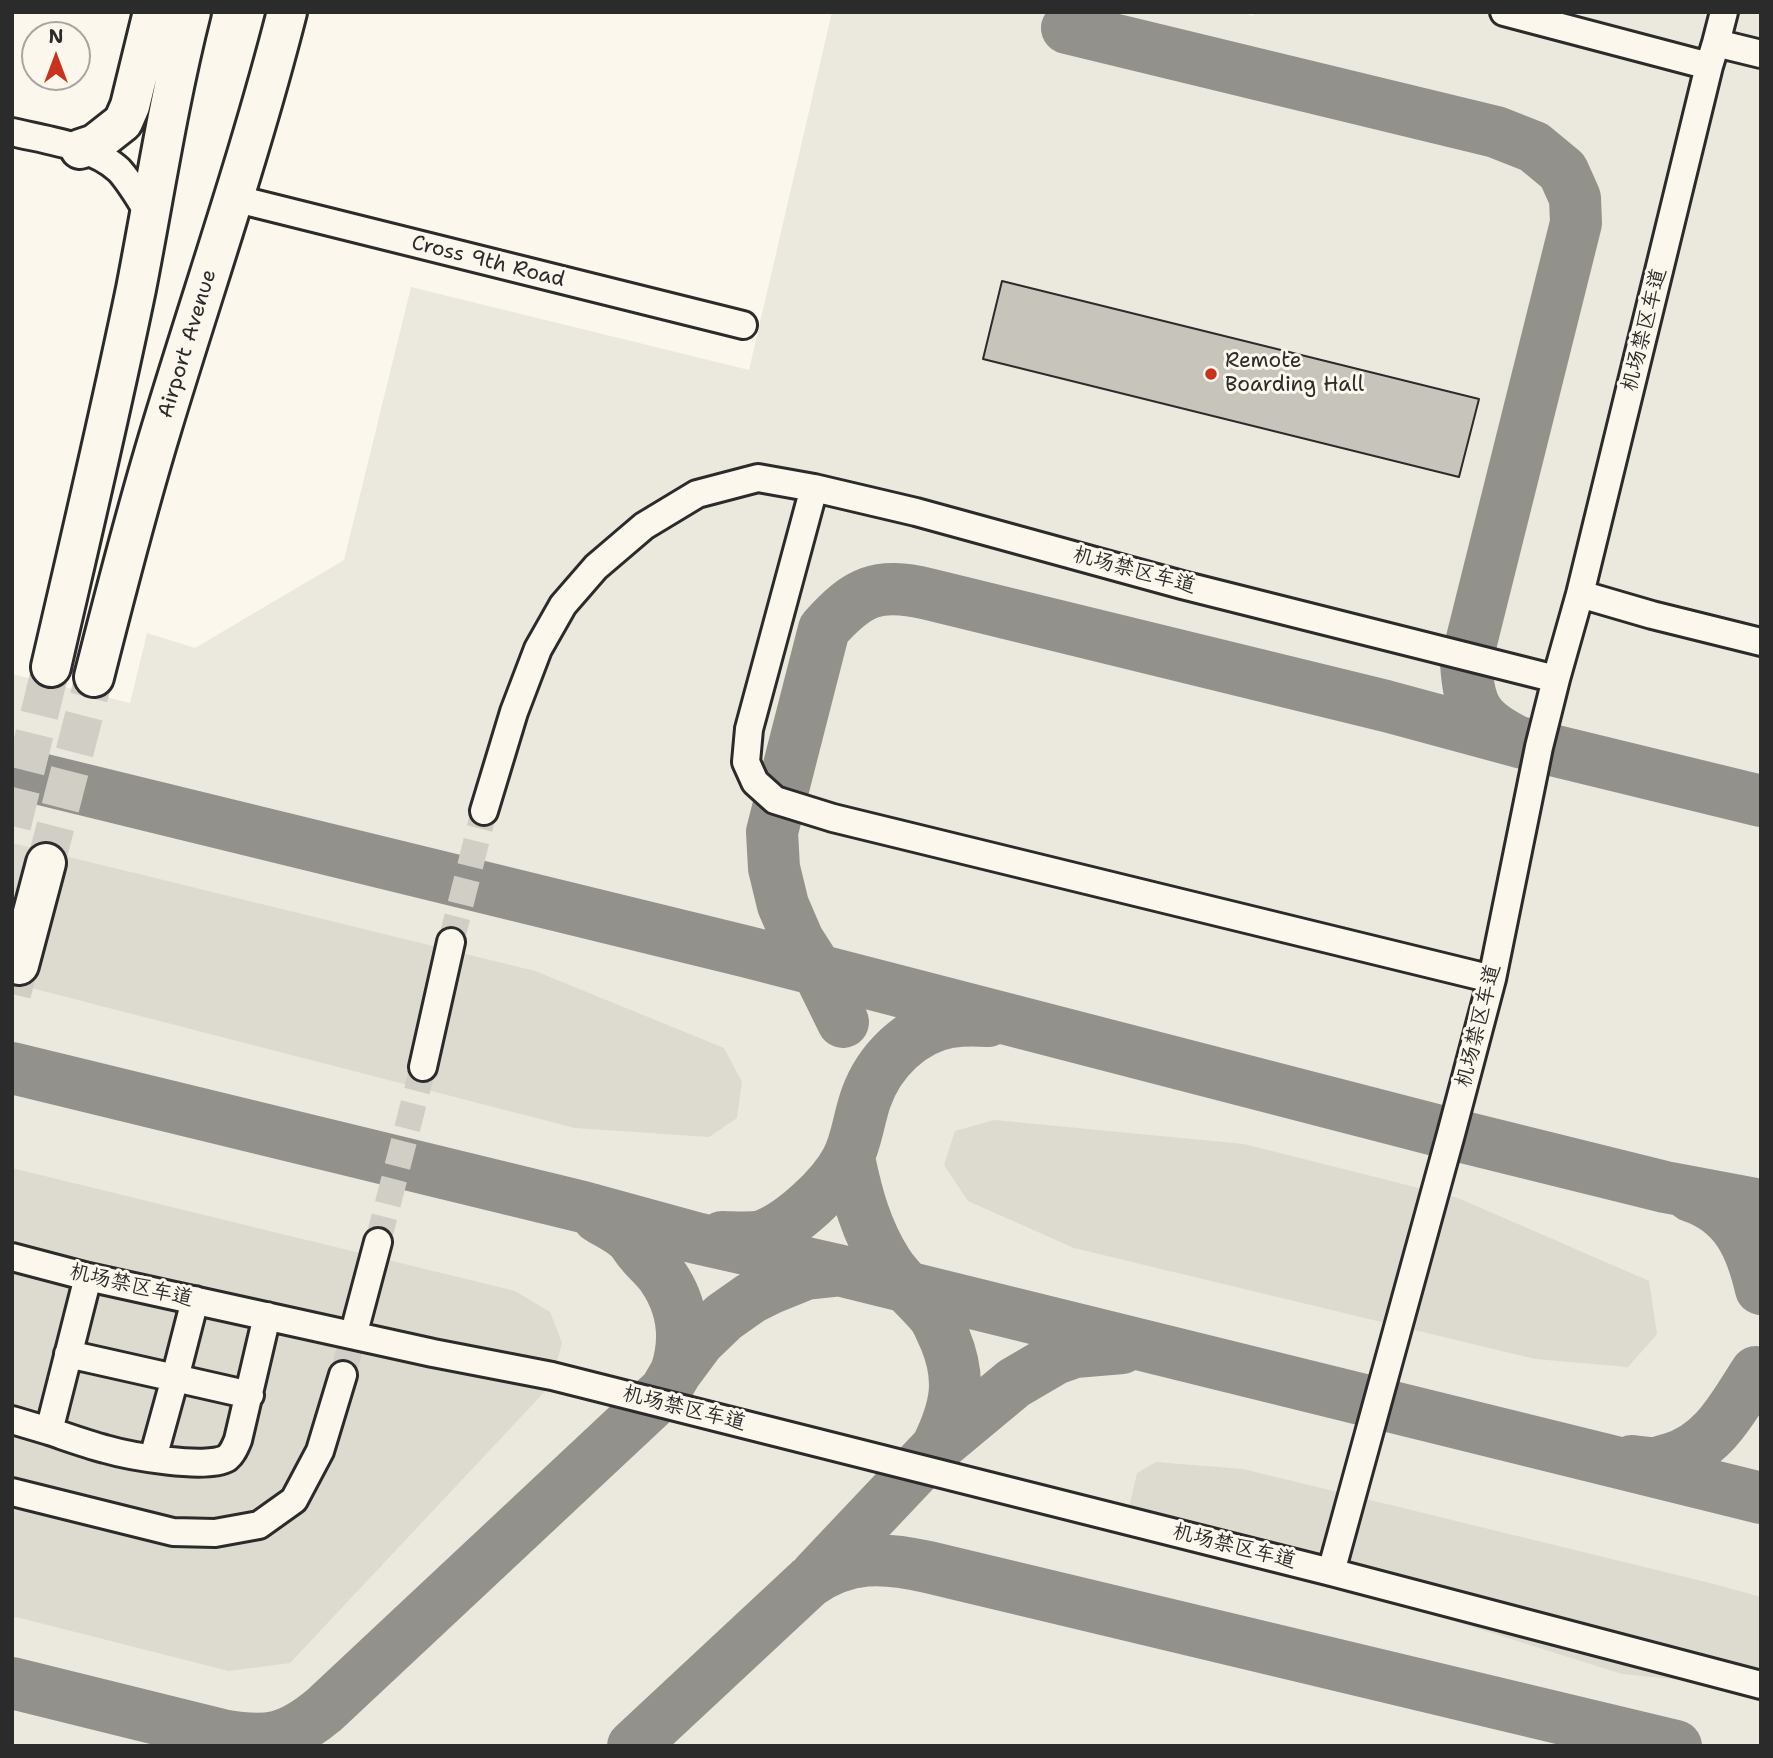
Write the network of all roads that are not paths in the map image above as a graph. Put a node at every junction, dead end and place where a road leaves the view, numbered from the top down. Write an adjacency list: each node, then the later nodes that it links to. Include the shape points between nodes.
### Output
1 (153, 12): 9 (highway, via 123,121 95,144)
2 (191, 12): 11 (highway)
3 (1504, 12): 6 (street)
4 (1724, 12): 6 (street, 机场禁区车道)
5 (287, 14): 10 (highway, Airport Avenue)
6 (1713, 54): 7 (street); 14 (street, 机场禁区车道)
7 (1761, 54)
8 (12, 132): 9 (street)
9 (80, 149): 11 (street, via 118,169)
10 (233, 198): 12 (street, Cross 9th Road); 17 (highway, Airport Avenue, via 160,431)
11 (150, 215): 16 (highway)
12 (743, 325)
13 (814, 488): 18 (street, 机场禁区车道); 19 (street, 机场禁区车道, via 758,478 697,494 644,526 596,567 563,605 538,649); 23 (street, via 749,729 747,762 755,782 775,800)
14 (1580, 594): 15 (street); 18 (street, 机场禁区车道)
15 (1761, 642)
16 (51, 667)
17 (94, 677)
18 (1556, 679): 23 (street, 机场禁区车道)
19 (484, 811)
20 (46, 863): 22 (highway)
21 (451, 942): 24 (street)
22 (19, 965)
23 (1492, 979): 39 (street, 机场禁区车道)
24 (423, 1067)
25 (378, 1242): 30 (street)
26 (23, 1260): 27 (street, 机场禁区车道)
27 (88, 1277): 28 (street, 机场禁区车道); 31 (street)
28 (195, 1300): 29 (street, 机场禁区车道); 33 (street)
29 (267, 1316): 34 (street); 39 (street, 机场禁区车道, via 552,1376)
30 (357, 1321)
31 (68, 1354): 33 (street); 36 (street)
32 (343, 1375): 38 (street, via 320,1451 293,1500 259,1525 215,1533 173,1532)
33 (175, 1378): 34 (street); 37 (street)
34 (250, 1395): 37 (street, via 234,1451 227,1458 204,1464)
35 (12, 1420): 36 (street)
36 (49, 1431): 37 (street, via 106,1450)
37 (153, 1458)
38 (12, 1492)
39 (1331, 1572): 40 (street, 机场禁区车道)
40 (1761, 1685)

